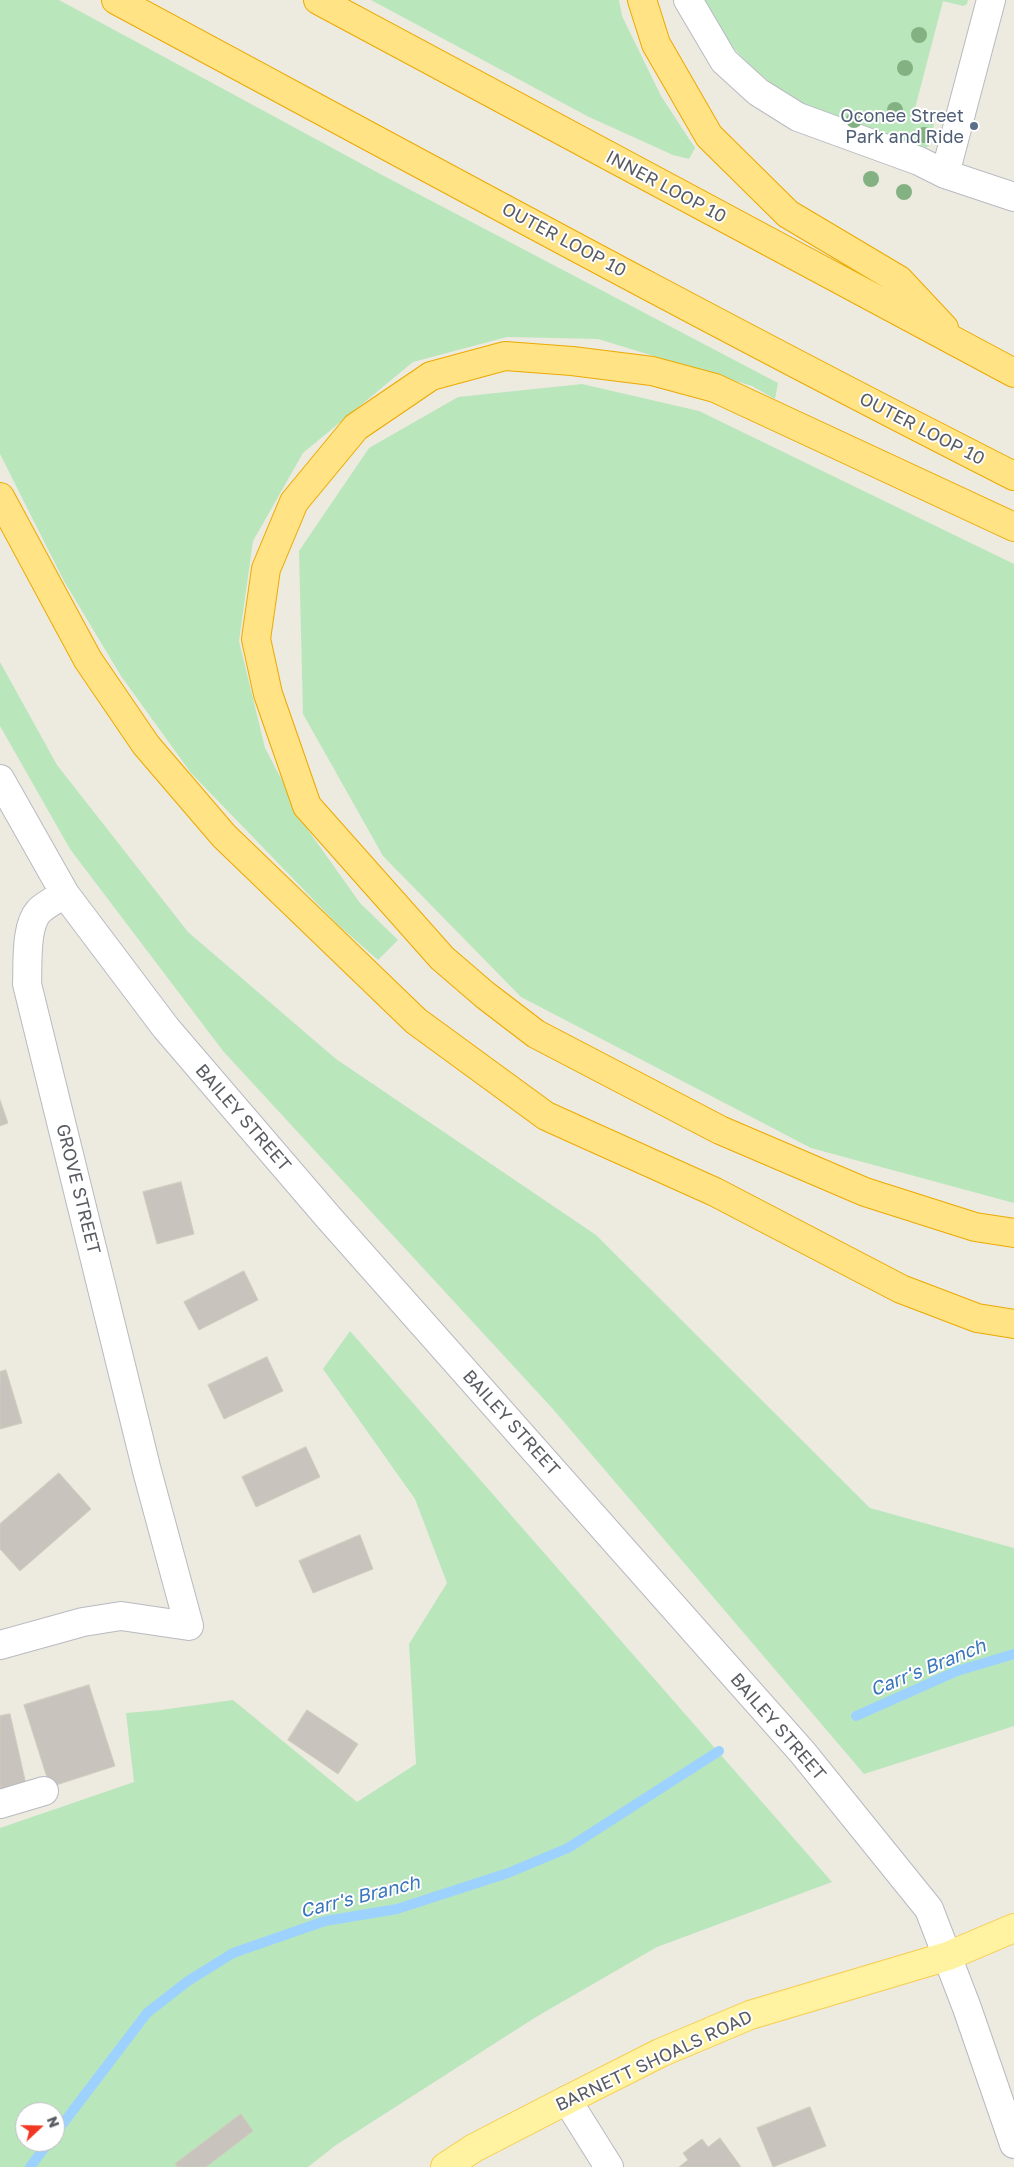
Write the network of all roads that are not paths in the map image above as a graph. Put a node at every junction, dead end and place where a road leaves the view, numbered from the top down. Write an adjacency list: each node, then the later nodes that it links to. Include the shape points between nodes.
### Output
1 (116, 0): 10 (highway, OUTER LOOP 10, via 629,275)
2 (318, 0): 8 (highway, INNER LOOP 10)
3 (642, 0): 8 (highway, via 656,44 709,136 788,214 899,280)
4 (688, 0): 6 (street, via 724,61 758,92 798,117 919,161)
5 (991, 0): 6 (street)
6 (945, 174): 7 (street)
7 (1014, 198)
8 (962, 347): 9 (highway, INNER LOOP 10)
9 (1014, 374)
10 (1014, 476)
11 (0, 497): 16 (highway, via 88,660 146,745 224,836 416,1021 546,1116 715,1192 901,1289 976,1318)
12 (1014, 527): 15 (highway, via 715,388 652,371 505,356 431,376 356,427 294,502 266,569 256,639 268,694 307,806 442,958 485,995 536,1034 720,1130 865,1192 975,1227)
13 (0, 779): 14 (street)
14 (66, 894): 17 (street, GROVE STREET, via 38,911 31,927 28,984 147,1471 189,1626 121,1616 83,1622); 21 (street, BAILEY STREET, via 178,1043 803,1753 929,1909)
15 (1014, 1233)
16 (1014, 1324)
17 (0, 1645)
18 (44, 1791): 19 (street)
19 (0, 1804)
20 (1014, 1928): 21 (main road, BARNETT SHOALS ROAD)
21 (948, 1956): 22 (main road, BARNETT SHOALS ROAD, via 750,2015 660,2053); 23 (street, BAILEY STREET)
22 (567, 2100): 24 (main road, BARNETT SHOALS ROAD, via 474,2148); 25 (street)
23 (1014, 2144)
24 (445, 2167)
25 (609, 2167)

